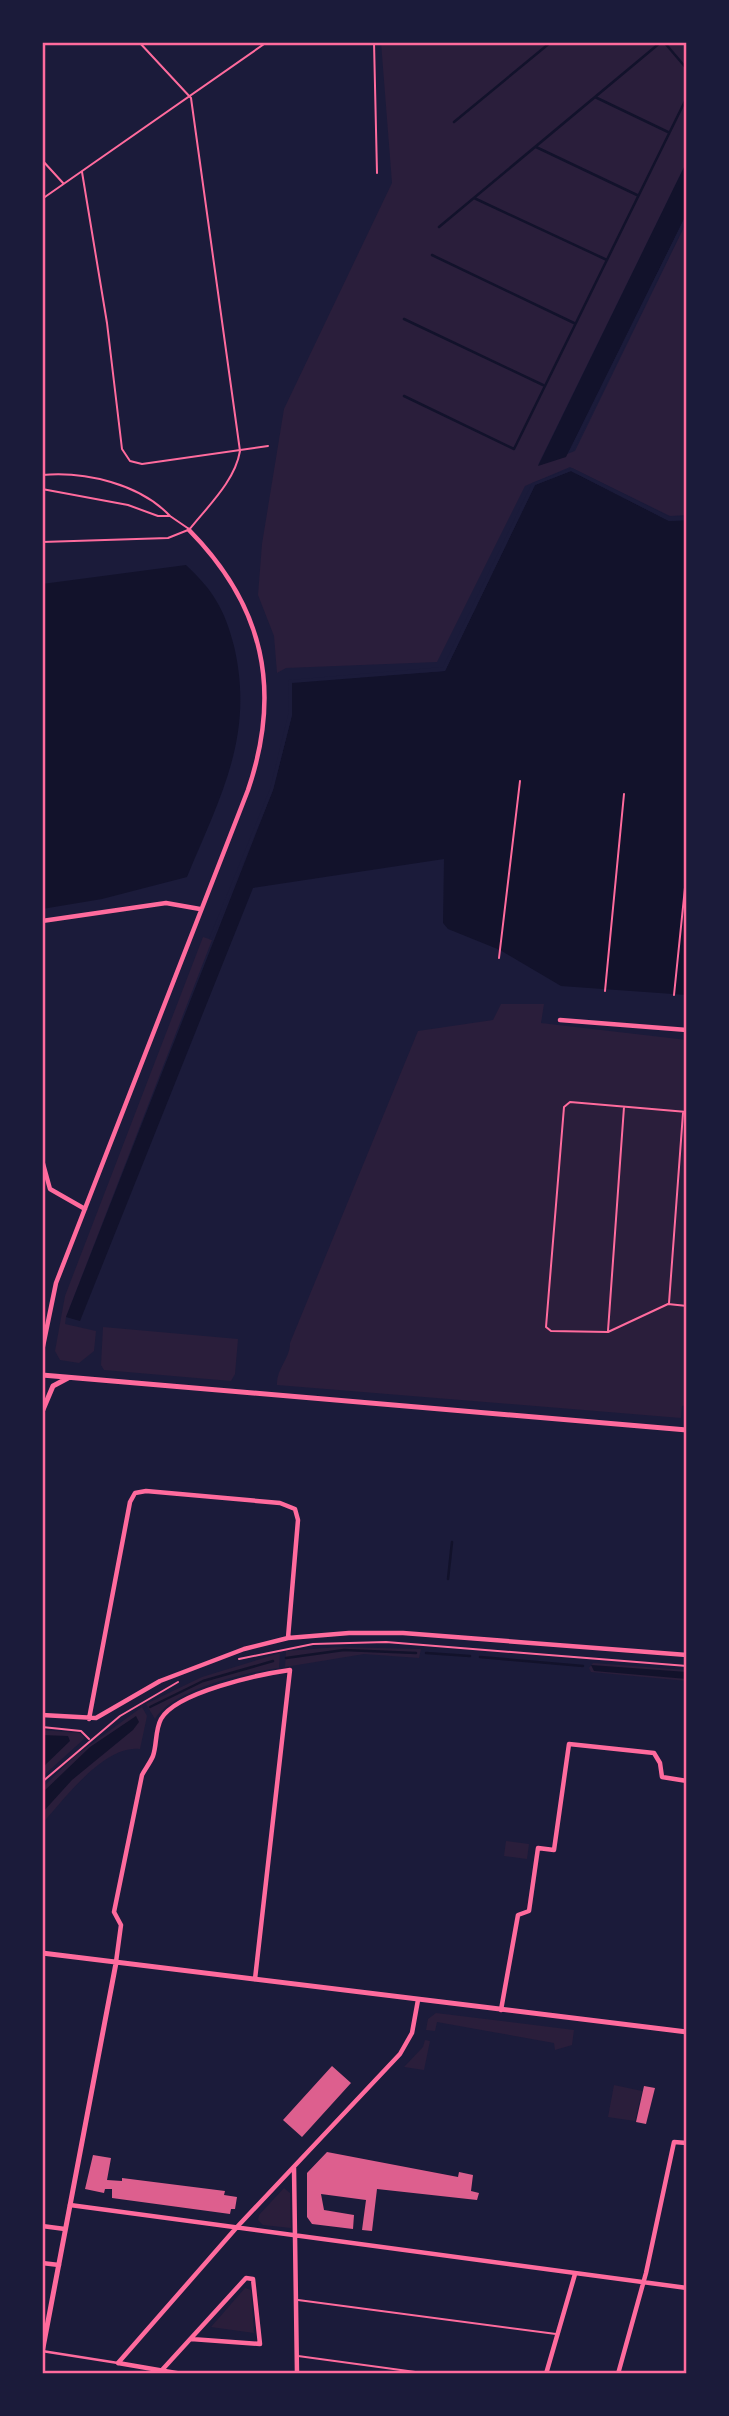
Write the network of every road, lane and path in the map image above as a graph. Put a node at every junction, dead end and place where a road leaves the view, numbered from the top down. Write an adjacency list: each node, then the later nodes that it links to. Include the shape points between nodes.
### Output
1 (139, 42): 4 (lane)
2 (267, 42): 4 (lane)
3 (374, 42): 7 (lane)
4 (191, 98): 6 (lane); 11 (lane)
5 (42, 160): 8 (lane)
6 (82, 172): 8 (lane); 11 (lane, via 122,449 130,461 142,464)
7 (377, 173)
8 (64, 184): 9 (lane)
9 (42, 199)
10 (268, 446): 11 (lane)
11 (240, 451): 15 (lane, via 231,476)
12 (42, 475): 14 (lane, via 72,474 111,483 163,508)
13 (42, 489): 14 (lane)
14 (170, 516): 15 (lane)
15 (189, 530): 16 (lane, via 168,538); 20 (street, via 229,576 244,604 263,664 266,696 258,760)
16 (42, 542)
17 (520, 781): 22 (path)
18 (624, 794): 23 (path)
19 (687, 867): 24 (path)
20 (201, 909): 21 (street, via 166,903); 31 (street)
21 (42, 921)
22 (499, 958)
23 (605, 991)
24 (674, 995)
25 (561, 1020): 26 (street)
26 (687, 1030)
27 (624, 1107): 28 (lane); 34 (lane); 34 (lane, via 570,1102 564,1107 546,1327 551,1331)
28 (683, 1112): 29 (lane); 32 (lane)
29 (687, 1112)
30 (42, 1160): 31 (street, via 50,1189)
31 (85, 1209): 35 (street, via 56,1283)
32 (668, 1304): 33 (lane); 34 (lane)
33 (687, 1306)
34 (608, 1332)
35 (42, 1351)
36 (42, 1376): 37 (street)
37 (70, 1378): 38 (street, via 53,1386); 39 (street)
38 (42, 1412)
39 (687, 1430)
40 (288, 1638): 41 (street, via 403,1633); 46 (street, via 183,1671); 46 (street, via 298,1520 295,1509 280,1503 135,1493)
41 (687, 1655)
42 (233, 1661): 43 (path, via 296,1646 386,1642)
43 (687, 1665)
44 (182, 1681): 48 (path)
45 (42, 1715): 46 (street)
46 (89, 1719)
47 (42, 1727): 48 (path, via 81,1731)
48 (89, 1739): 50 (path)
49 (687, 1781): 55 (street, via 662,1777 654,1752 569,1744 554,1850 538,1848 529,1911 518,1915)
50 (42, 1782)
51 (42, 1953): 52 (street)
52 (116, 1963): 53 (street); 53 (street, via 121,1925 114,1912 142,1775 152,1757 161,1719 170,1709 204,1692 256,1675 290,1670); 59 (street)
53 (255, 1980): 54 (street)
54 (418, 2000): 55 (street); 58 (street, via 412,2033 400,2054)
55 (501, 2010): 56 (street)
56 (687, 2032)
57 (687, 2143): 67 (street, via 674,2142)
58 (294, 2167): 61 (street); 63 (street)
59 (70, 2205): 61 (street); 62 (street)
60 (42, 2225): 62 (street)
61 (237, 2227): 63 (street); 74 (street)
62 (65, 2229): 65 (street)
63 (294, 2235): 66 (street); 69 (street)
64 (42, 2263): 65 (street)
65 (59, 2265): 72 (street)
66 (575, 2274): 67 (street); 70 (street)
67 (640, 2283): 68 (street); 80 (street)
68 (687, 2287)
69 (297, 2300): 70 (lane); 73 (street)
70 (558, 2334): 79 (street)
71 (191, 2339): 71 (street, via 260,2344 253,2279 246,2278); 75 (street)
72 (43, 2348): 74 (street)
73 (297, 2356): 77 (street); 78 (lane)
74 (118, 2363): 75 (street)
75 (162, 2370): 76 (street)
76 (183, 2374)
77 (297, 2374)
78 (430, 2374)
79 (546, 2374)
80 (618, 2374)

